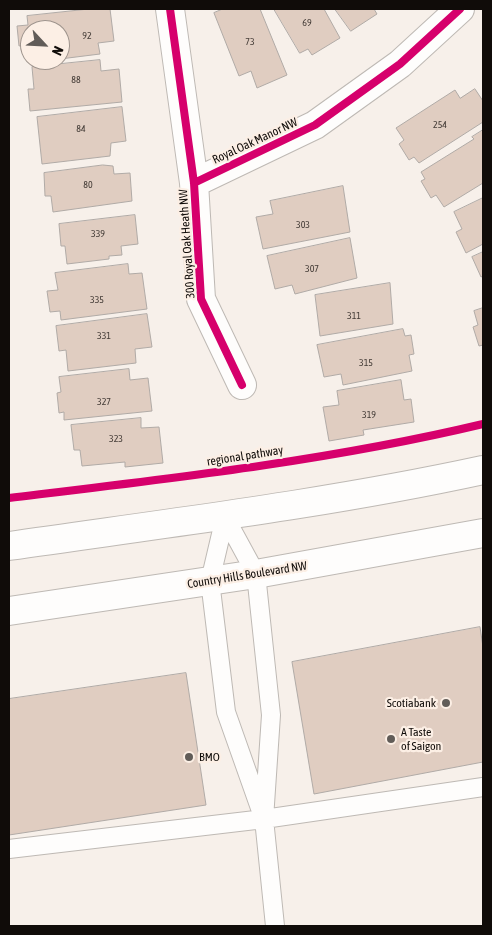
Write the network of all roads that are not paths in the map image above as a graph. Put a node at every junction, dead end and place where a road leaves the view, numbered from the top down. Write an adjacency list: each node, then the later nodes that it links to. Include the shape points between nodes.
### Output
1 (170, 9): 3 (main road)
2 (460, 9): 3 (main road, Royal Oak Manor NW, via 400,64 314,126)
3 (194, 182): 4 (main road, 300 Royal Oak Heath NW, via 201,299)
4 (242, 385)
5 (483, 470): 6 (main road, via 405,487)
6 (225, 517): 8 (main road); 9 (lane); 10 (lane)
7 (483, 532): 9 (main road, Country Hills Boulevard NW)
8 (9, 546)
9 (256, 574): 10 (main road, Country Hills Boulevard NW); 13 (lane, via 271,715)
10 (210, 581): 11 (main road, Country Hills Boulevard NW); 13 (lane, via 226,712)
11 (9, 611)
12 (483, 786): 13 (lane)
13 (264, 819): 14 (lane); 15 (lane)
14 (9, 850)
15 (275, 926)

